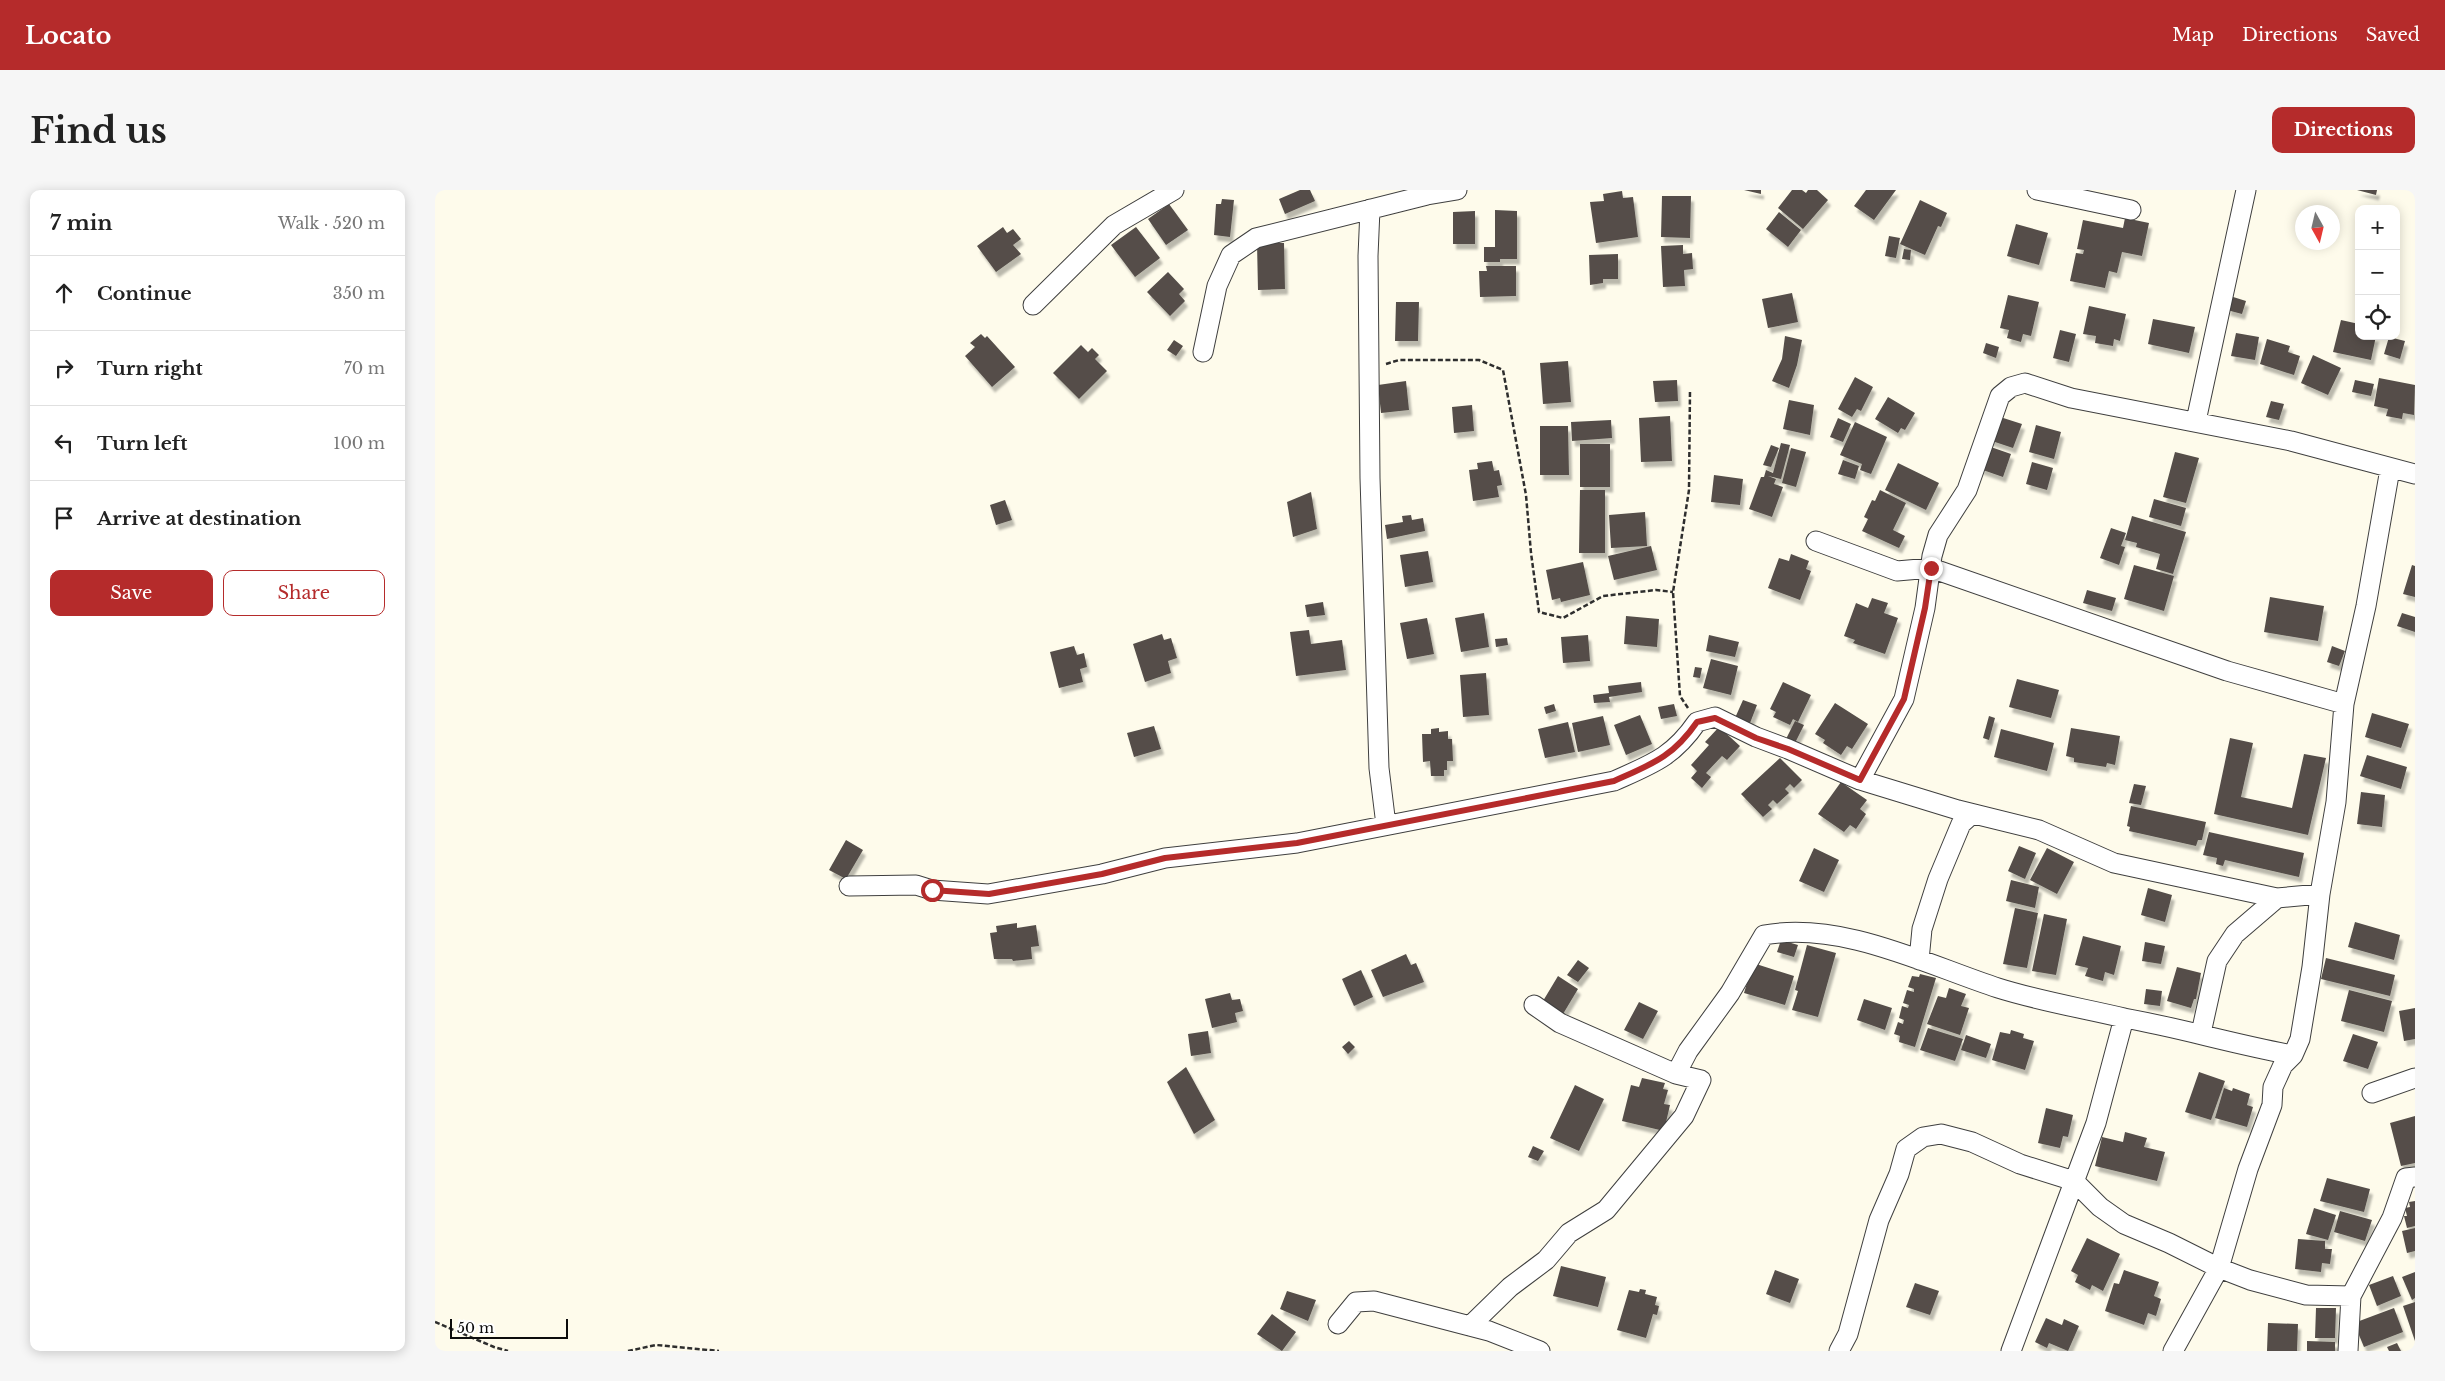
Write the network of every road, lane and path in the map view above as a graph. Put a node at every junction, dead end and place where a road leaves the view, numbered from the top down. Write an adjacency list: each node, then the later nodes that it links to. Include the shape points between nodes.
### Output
1 (1174, 190): 7 (street, via 1114,225)
2 (1457, 190): 5 (street)
3 (2037, 190): 6 (street)
4 (2246, 190): 11 (street)
5 (1370, 209): 8 (street, via 1256,238 1231,255 1217,286); 9 (street)
6 (2131, 210)
7 (1033, 305)
8 (1203, 352)
9 (1370, 370): 16 (path, via 1399,360 1479,360 1503,370 1526,495 1539,612 1563,618 1603,596 1657,590); 21 (street, via 1379,768)
10 (1690, 390): 16 (path, via 1689,490)
11 (2196, 421): 12 (street, via 2291,441); 15 (street, via 2071,398 2025,383 2011,387 2000,396 1967,490 1938,535)
12 (2390, 469): 13 (street); 17 (street, via 2366,606)
13 (2415, 474)
14 (1816, 542): 15 (street, via 1897,571)
15 (1931, 568): 17 (street, via 2227,671); 19 (street, via 1904,699)
16 (1673, 592): 18 (path, via 1680,696)
17 (2344, 704): 23 (street, via 2336,802)
18 (1697, 722): 19 (street, via 1715,718); 21 (street, via 1683,742 1655,763 1614,781)
19 (1860, 780): 20 (street)
20 (1972, 814): 24 (street, via 2039,830 2114,863); 25 (street, via 1961,824 1938,879 1922,929)
21 (1386, 825): 22 (street, via 1297,843 1165,858 1102,874 989,894 932,890 917,885)
22 (849, 886)
23 (2320, 894): 24 (street); 29 (street, via 2300,1039)
24 (2277, 898): 28 (street, via 2235,934 2217,961)
25 (1919, 960): 27 (street, via 2001,988); 30 (street, via 1832,934 1788,931 1765,935)
26 (1534, 1005): 30 (street, via 1560,1023)
27 (2123, 1018): 28 (street); 34 (street, via 2096,1123)
28 (2201, 1033): 29 (street, via 2245,1047)
29 (2293, 1054): 35 (street, via 2283,1065 2273,1087 2273,1105 2248,1169)
30 (1676, 1074): 39 (street, via 1701,1080 1684,1116 1645,1166 1606,1210 1569,1233 1546,1260 1510,1287)
31 (2415, 1078): 32 (street)
32 (2371, 1093)
33 (2415, 1177): 36 (street, via 2406,1178 2392,1218)
34 (2074, 1180): 35 (street, via 2099,1207 2124,1224); 44 (street, via 2020,1164 1972,1142 1941,1134 1923,1137 1906,1149 1879,1220 1848,1334); 45 (street)
35 (2219, 1268): 36 (street, via 2306,1295); 46 (street)
36 (2351, 1296): 47 (street)
37 (435, 1322): 40 (path)
38 (1337, 1324): 39 (street, via 1356,1302 1374,1301)
39 (1470, 1326): 43 (street)
40 (508, 1351)
41 (628, 1351): 42 (path, via 656,1345)
42 (719, 1351)
43 (1540, 1351)
44 (1839, 1351)
45 (2011, 1351)
46 (2173, 1351)
47 (2348, 1351)

